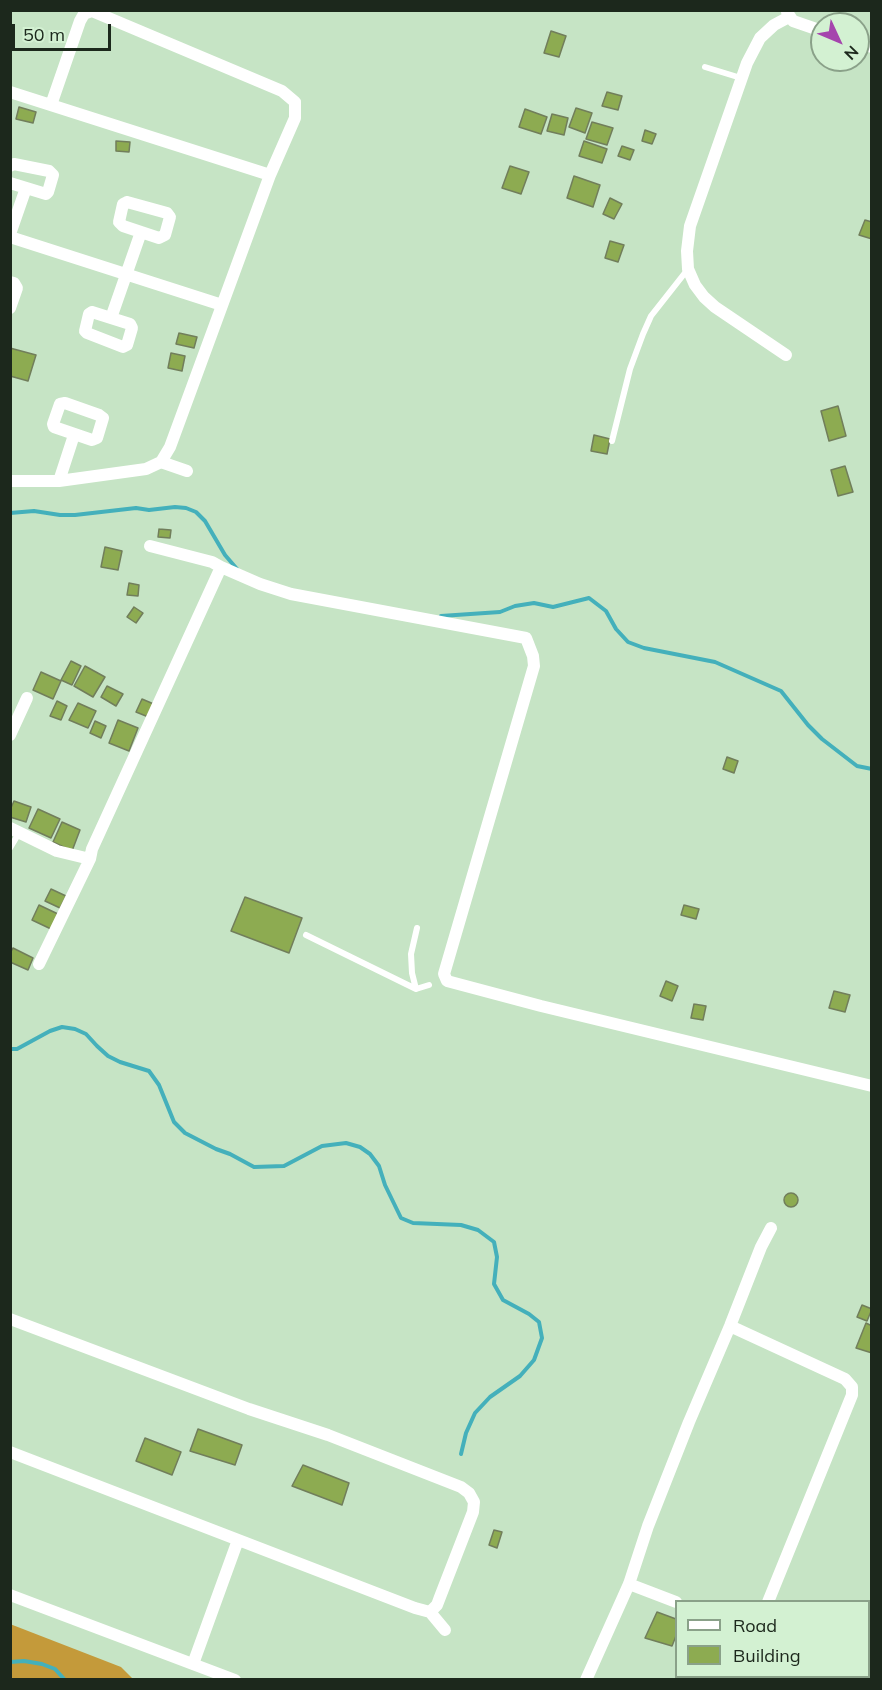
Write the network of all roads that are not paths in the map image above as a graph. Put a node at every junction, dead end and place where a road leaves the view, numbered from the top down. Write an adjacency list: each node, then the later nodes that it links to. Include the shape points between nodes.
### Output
1 (788, 14): 2 (street); 4 (street, via 760,38)
2 (810, 27)
3 (705, 67): 4 (lane)
4 (741, 78): 13 (street, via 690,226)
5 (10, 92): 6 (street)
6 (51, 105): 8 (street); 8 (street, via 80,21 92,11 282,91 295,102 295,118)
7 (10, 166): 10 (street, via 38,168 53,175 46,194)
8 (270, 175): 16 (street)
9 (10, 183): 10 (street)
10 (26, 188): 12 (street)
11 (141, 232): 14 (street)
12 (10, 236): 14 (street)
13 (688, 269): 19 (street, via 695,285 715,307); 21 (lane, via 651,316 643,334)
14 (126, 274): 16 (street); 18 (street)
15 (10, 282): 17 (street, via 17,288)
16 (222, 305): 22 (street, via 170,447)
17 (10, 308)
18 (111, 318)
19 (786, 355)
20 (74, 435): 25 (street)
21 (612, 441)
22 (160, 462): 23 (street); 25 (street, via 146,469)
23 (188, 471)
24 (10, 481): 25 (street)
25 (59, 481)
26 (150, 546): 27 (street)
27 (221, 567): 32 (street); 38 (street, via 291,594 525,638 534,666 443,981)
28 (27, 698): 29 (street)
29 (10, 735)
30 (15, 830): 31 (lane); 32 (street, via 57,851)
31 (10, 848)
32 (90, 860): 35 (street)
33 (417, 928): 37 (lane, via 411,954)
34 (306, 935): 37 (lane)
35 (39, 964)
36 (429, 985): 37 (lane)
37 (416, 989)
38 (872, 1086)
39 (771, 1228): 41 (street)
40 (10, 1319): 48 (street, via 461,1487 474,1502 472,1512 440,1597)
41 (730, 1326): 44 (street, via 652,1516); 46 (street, via 845,1379 852,1387)
42 (10, 1452): 43 (street)
43 (238, 1540): 48 (street); 50 (street)
44 (629, 1584): 47 (street); 52 (street)
45 (10, 1595): 50 (street)
46 (769, 1600)
47 (675, 1602)
48 (430, 1612): 49 (street)
49 (445, 1630)
50 (193, 1664): 51 (street)
51 (235, 1680)
52 (586, 1680)

